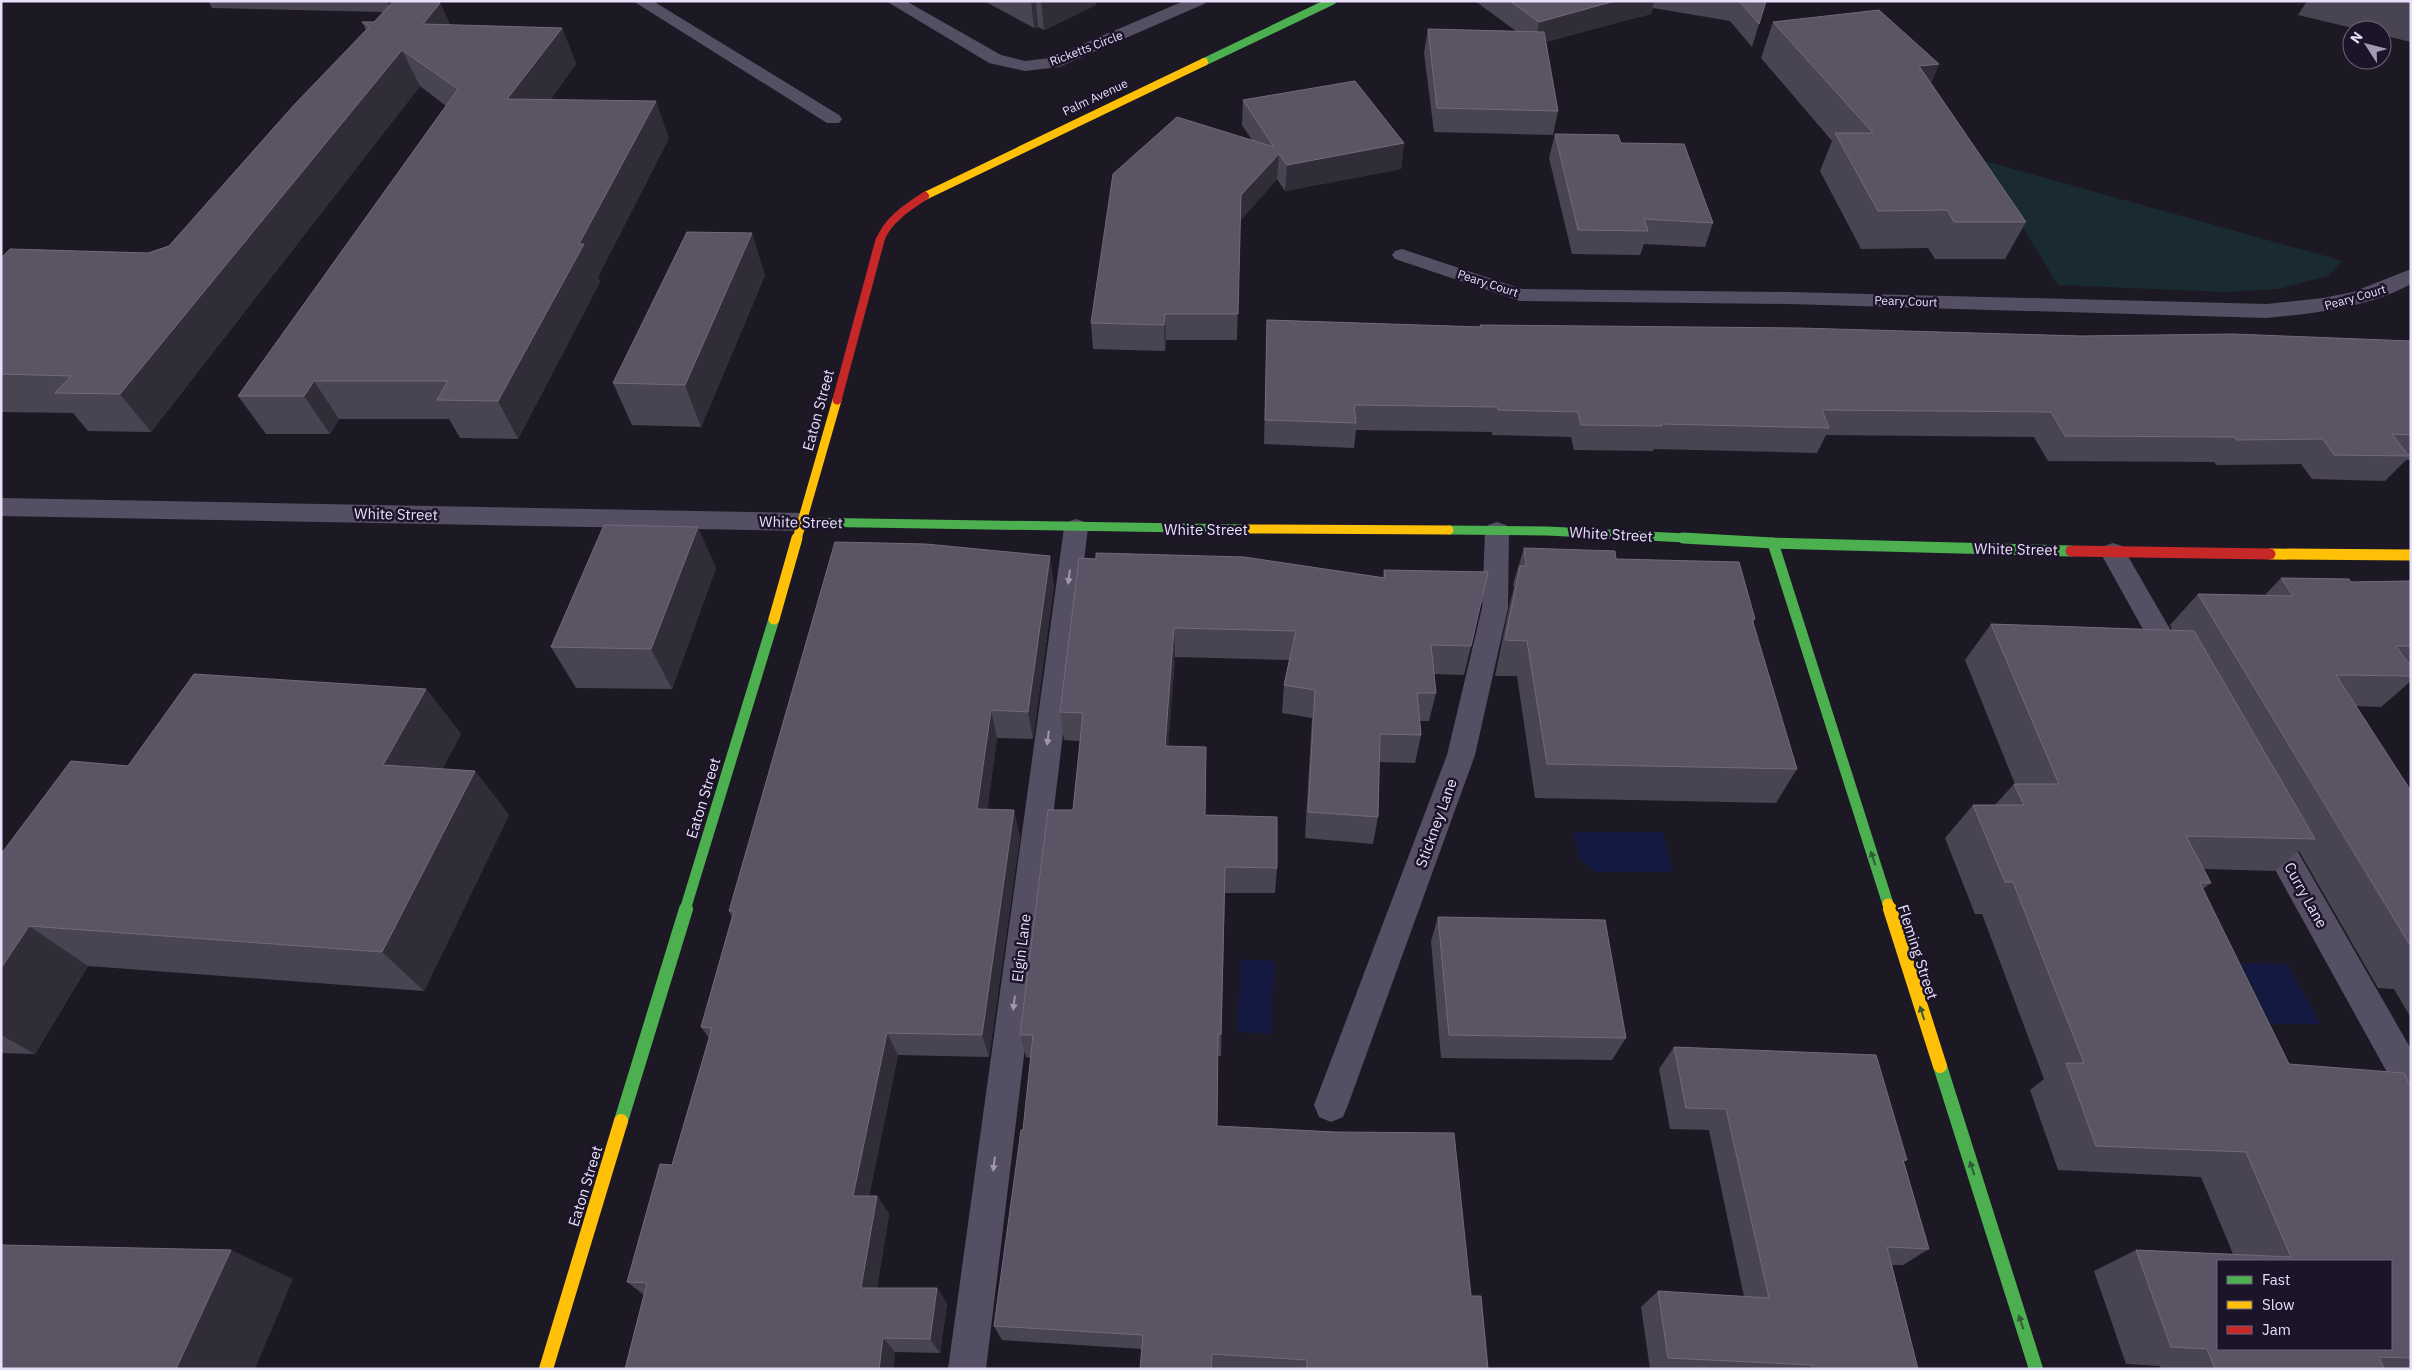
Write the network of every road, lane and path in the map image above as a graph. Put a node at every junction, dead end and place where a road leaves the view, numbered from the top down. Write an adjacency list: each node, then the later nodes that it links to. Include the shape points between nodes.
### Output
1 (641, 1): 5 (street)
2 (894, 1): 3 (street, Ricketts Circle, via 995,59 1025,66 1053,63)
3 (1198, 1)
4 (1332, 1): 6 (street, Palm Avenue, via 934,190 903,210)
5 (833, 119)
6 (882, 234): 10 (street, Eaton Street)
7 (1402, 255): 8 (street, Peary Court, via 1520,295 1790,298 2267,311 2342,302 2393,286)
8 (2411, 274)
9 (1, 507): 10 (street, White Street)
10 (803, 522): 11 (street, White Street); 20 (street, Eaton Street)
11 (1076, 528): 12 (street, White Street); 21 (street, Elgin Lane, one-way to 21)
12 (1497, 531): 13 (street, White Street); 19 (street, Stickney Lane, via 1495,608 1461,755)
13 (1773, 543): 14 (street, White Street); 22 (street, Fleming Street, one-way to 13)
14 (2113, 552): 15 (street, White Street); 16 (street)
15 (2411, 555)
16 (2189, 687)
17 (2256, 807): 18 (street, Curry Lane)
18 (2411, 1082)
19 (1331, 1105)
20 (546, 1369)
21 (967, 1369)
22 (2036, 1369)

